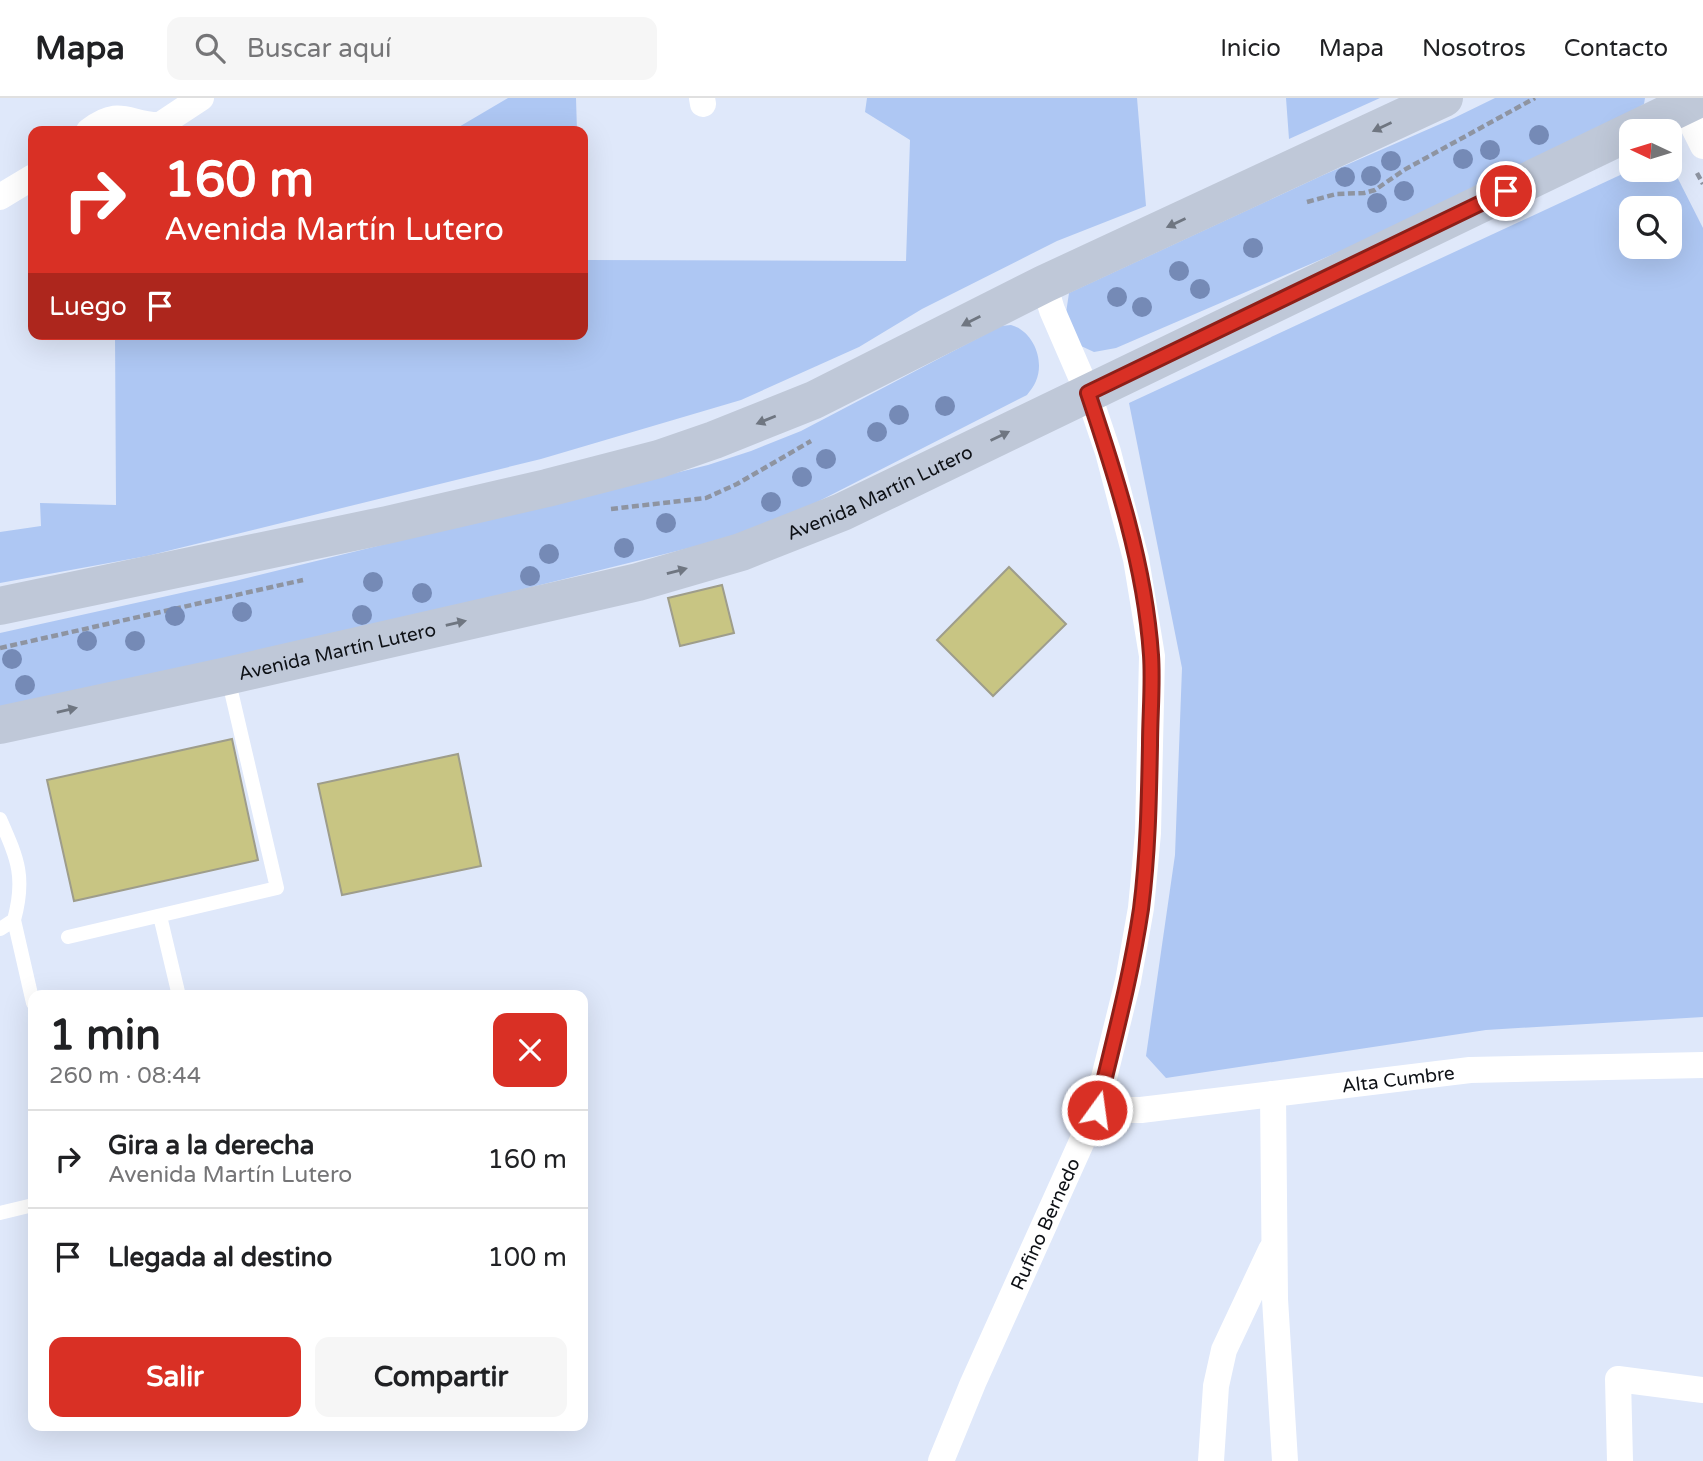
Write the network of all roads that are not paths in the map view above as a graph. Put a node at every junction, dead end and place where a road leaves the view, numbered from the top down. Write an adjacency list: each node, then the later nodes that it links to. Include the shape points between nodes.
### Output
1 (201, 98): 6 (street)
2 (1444, 98): 10 (street, one-way to 10)
3 (1688, 101): 7 (street); 11 (street, Avenida Martín Lutero)
4 (97, 126): 5 (street, via 107,120 131,119)
5 (153, 126)
6 (161, 126)
7 (1703, 146)
8 (28, 180): 9 (street)
9 (0, 197)
10 (1044, 284): 11 (street, Rufino Bernedo); 12 (street, one-way to 12, via 814,400 659,459 387,525)
11 (1088, 393): 13 (street, Avenida Martín Lutero, one-way to 11, via 638,582 741,552 842,512); 24 (street, Rufino Bernedo, via 1125,511 1152,656 1148,833 1141,908)
12 (0, 606)
13 (227, 676): 14 (street, Avenida Martín Lutero, one-way to 13); 16 (lane, via 277,888)
14 (0, 725)
15 (0, 818): 17 (lane, via 17,858 20,890)
16 (160, 916): 19 (lane); 21 (lane)
17 (13, 920): 18 (lane); 20 (lane)
18 (0, 929)
19 (68, 937)
20 (30, 990)
21 (178, 990)
22 (1703, 1065): 23 (street, Alta Cumbre, via 1470,1070)
23 (1273, 1094): 24 (street, Alta Cumbre, via 1141,1110); 27 (street)
24 (1097, 1110): 29 (street, Rufino Bernedo)
25 (28, 1206): 26 (lane)
26 (0, 1213)
27 (1273, 1245): 30 (street, via 1224,1350); 31 (street)
28 (1703, 1391): 32 (street, via 1618,1379)
29 (941, 1461)
30 (1211, 1461)
31 (1285, 1461)
32 (1620, 1461)

